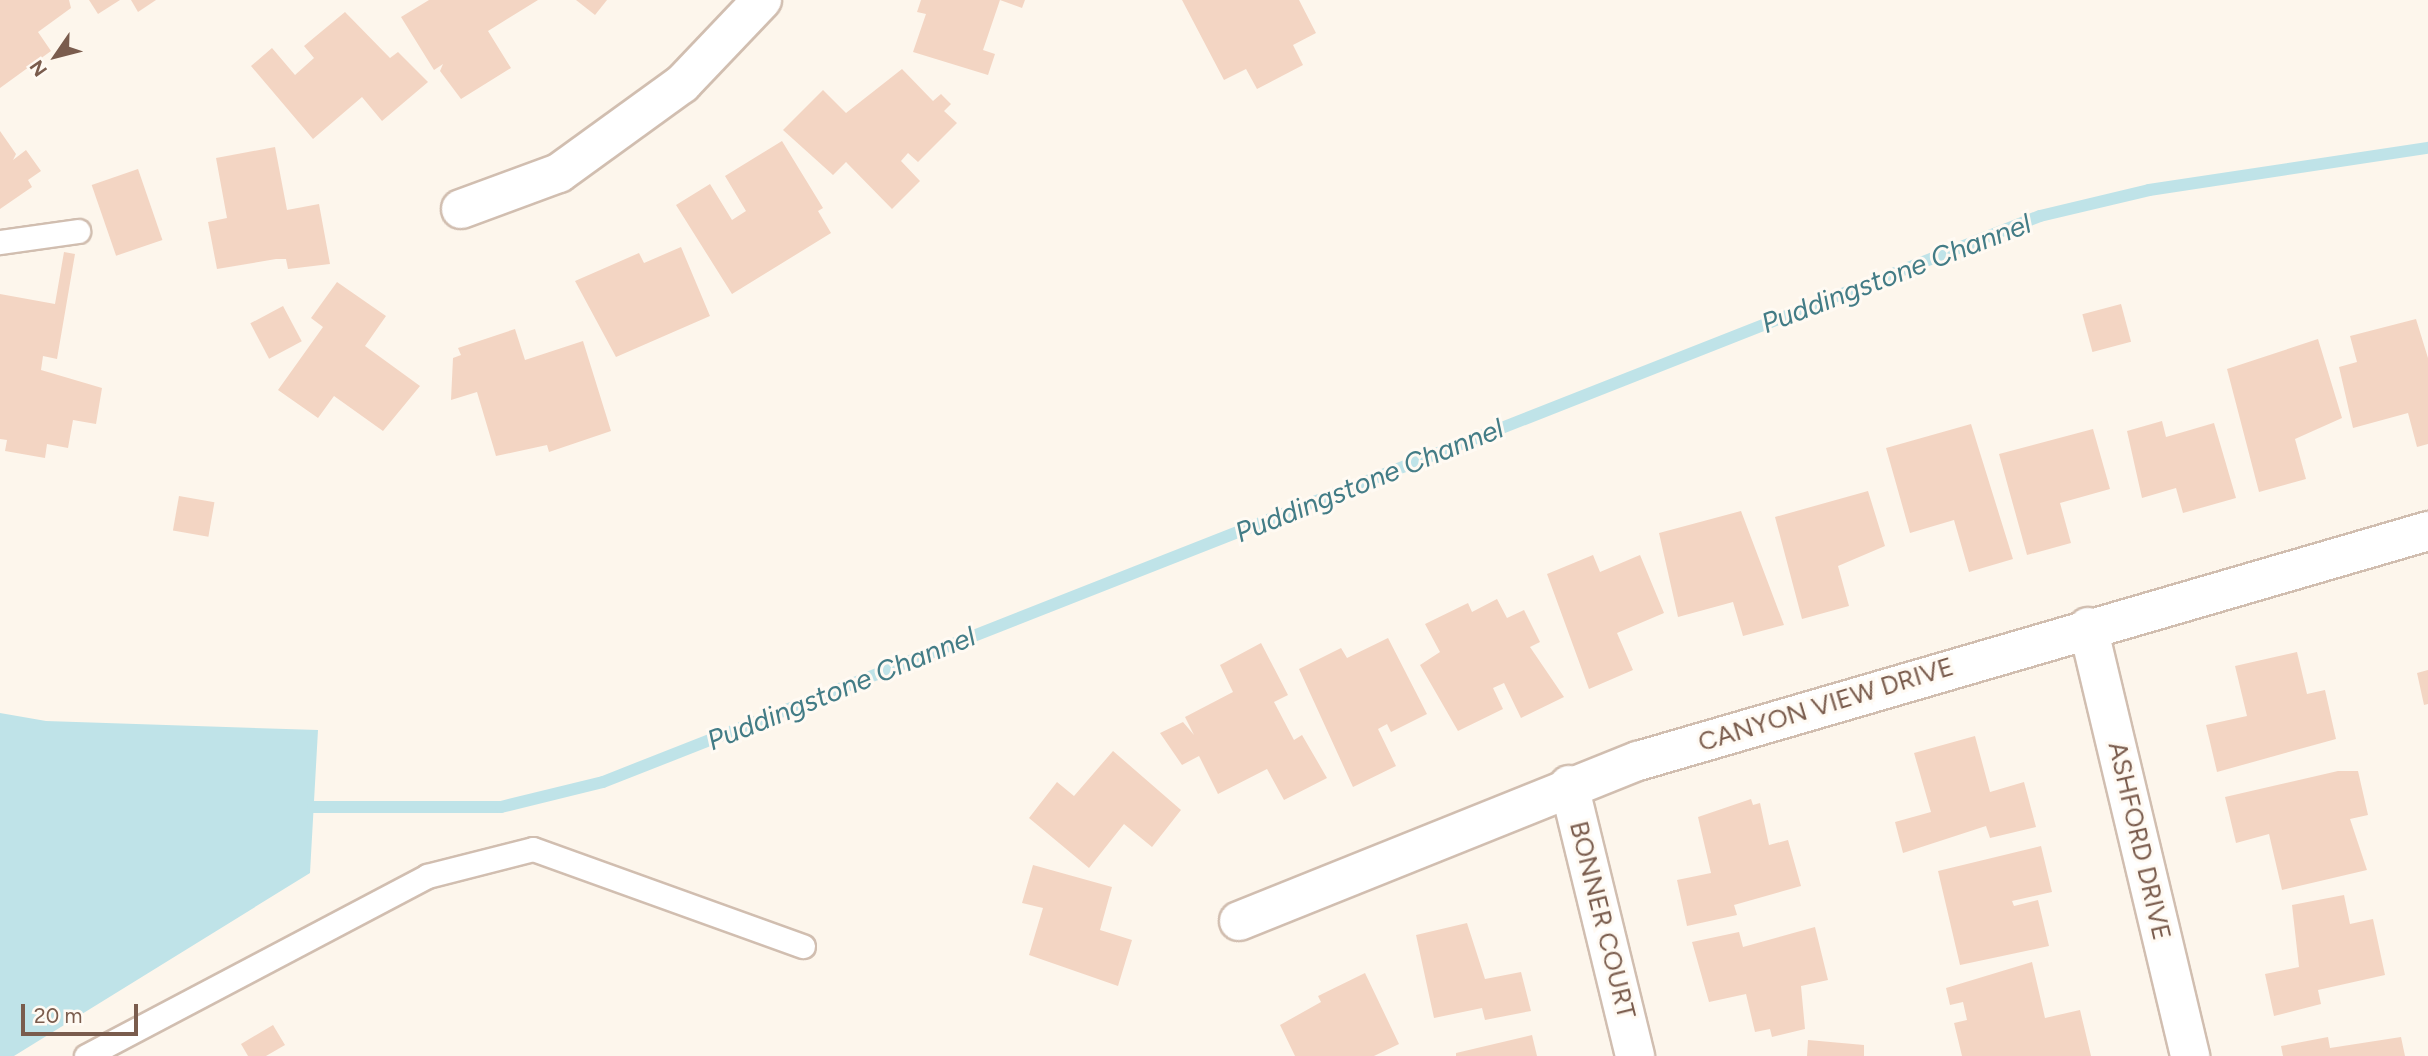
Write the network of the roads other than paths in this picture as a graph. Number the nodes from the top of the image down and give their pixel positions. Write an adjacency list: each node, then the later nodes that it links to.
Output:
1 (762, 0): 2 (street)
2 (461, 209)
3 (78, 231): 4 (lane)
4 (0, 242)
5 (2428, 531): 6 (street, CANYON VIEW DRIVE)
6 (2088, 627): 7 (street, CANYON VIEW DRIVE); 12 (street, ASHFORD DRIVE)
7 (1569, 785): 8 (street, CANYON VIEW DRIVE); 11 (street, BONNER COURT)
8 (1239, 921)
9 (803, 946): 10 (lane)
10 (86, 1056)
11 (1635, 1056)
12 (2190, 1056)

